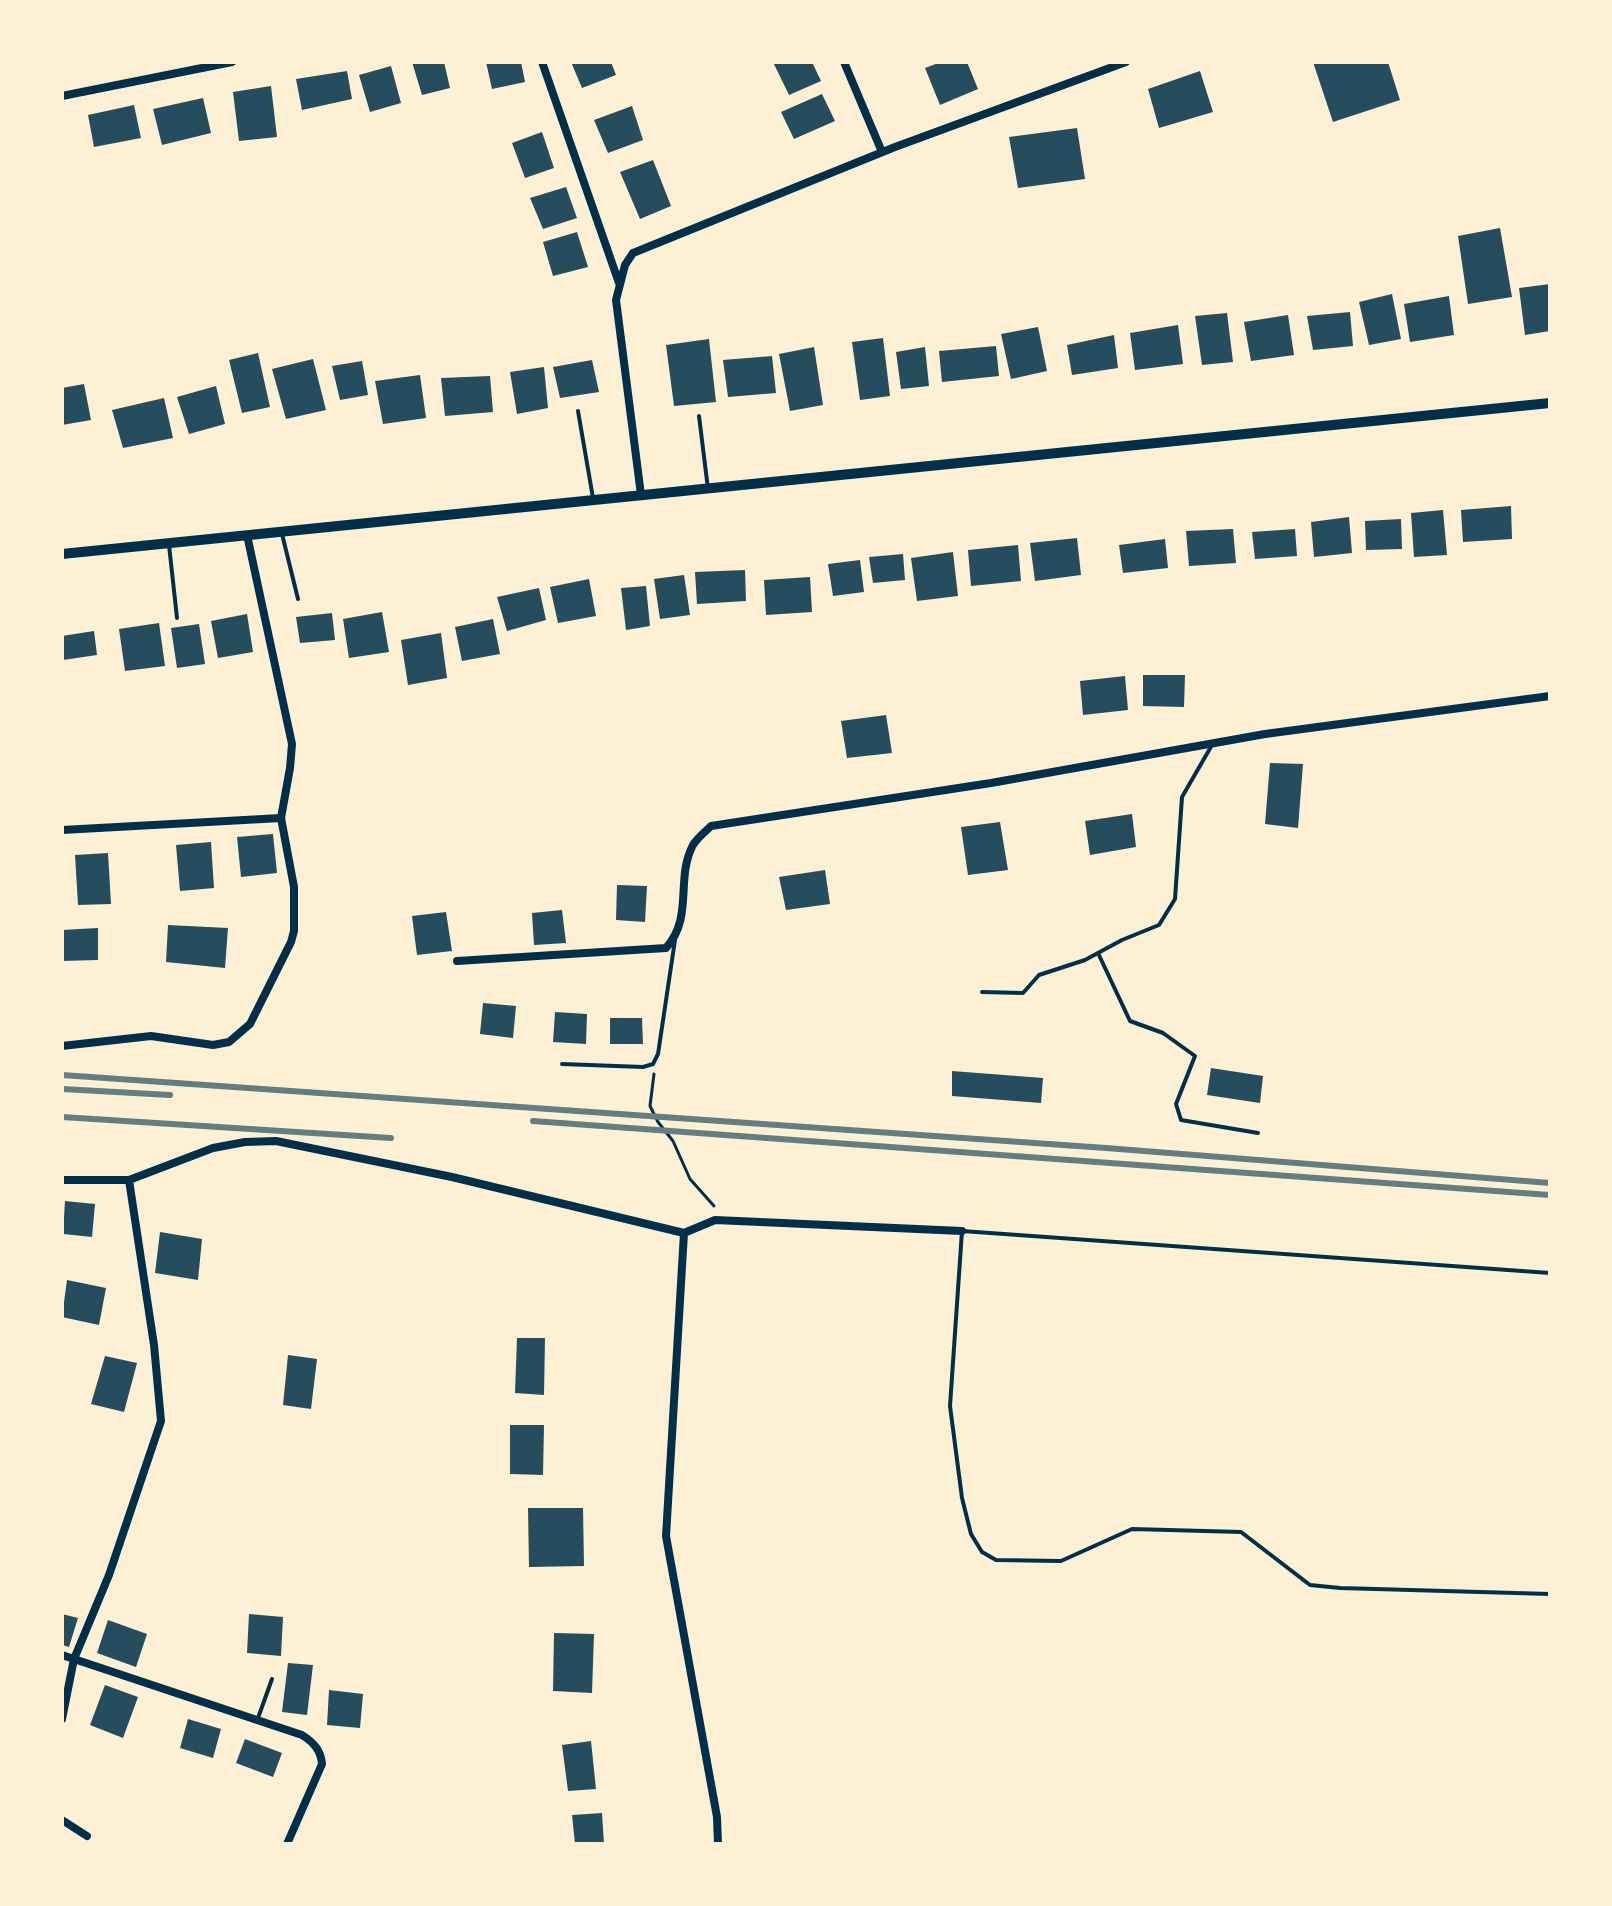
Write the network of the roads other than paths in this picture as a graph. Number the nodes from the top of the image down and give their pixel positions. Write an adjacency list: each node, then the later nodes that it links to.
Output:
1 (232, 62): 5 (street)
2 (542, 62): 7 (street)
3 (844, 62): 6 (street)
4 (1126, 62): 6 (street)
5 (62, 96)
6 (882, 152): 7 (street)
7 (619, 283): 12 (street)
8 (1550, 403): 11 (street)
9 (578, 411): 13 (lane)
10 (699, 416): 11 (lane)
11 (708, 489): 12 (street)
12 (641, 495): 13 (street)
13 (594, 500): 14 (street)
14 (281, 532): 15 (street); 18 (lane)
15 (247, 535): 16 (street); 22 (street)
16 (169, 543): 17 (street); 19 (lane)
17 (62, 554)
18 (298, 599)
19 (177, 618)
20 (1550, 696): 21 (street)
21 (1213, 743): 24 (street); 25 (lane)
22 (281, 818): 23 (street); 28 (street)
23 (62, 830)
24 (676, 938): 26 (street); 29 (lane)
25 (1098, 953): 27 (lane); 30 (lane)
26 (457, 961)
27 (982, 992)
28 (62, 1046)
29 (562, 1064)
30 (1258, 1133)
31 (62, 1180): 32 (street)
32 (129, 1180): 34 (street); 38 (street)
33 (962, 1231): 34 (street); 35 (lane); 36 (lane)
34 (684, 1233): 45 (street)
35 (1550, 1273)
36 (1550, 1594)
37 (62, 1655): 38 (street)
38 (74, 1659): 40 (street); 41 (street)
39 (272, 1679): 41 (lane)
40 (62, 1719)
41 (257, 1720): 44 (street)
42 (62, 1820): 43 (street)
43 (87, 1836)
44 (287, 1844)
45 (718, 1844)

